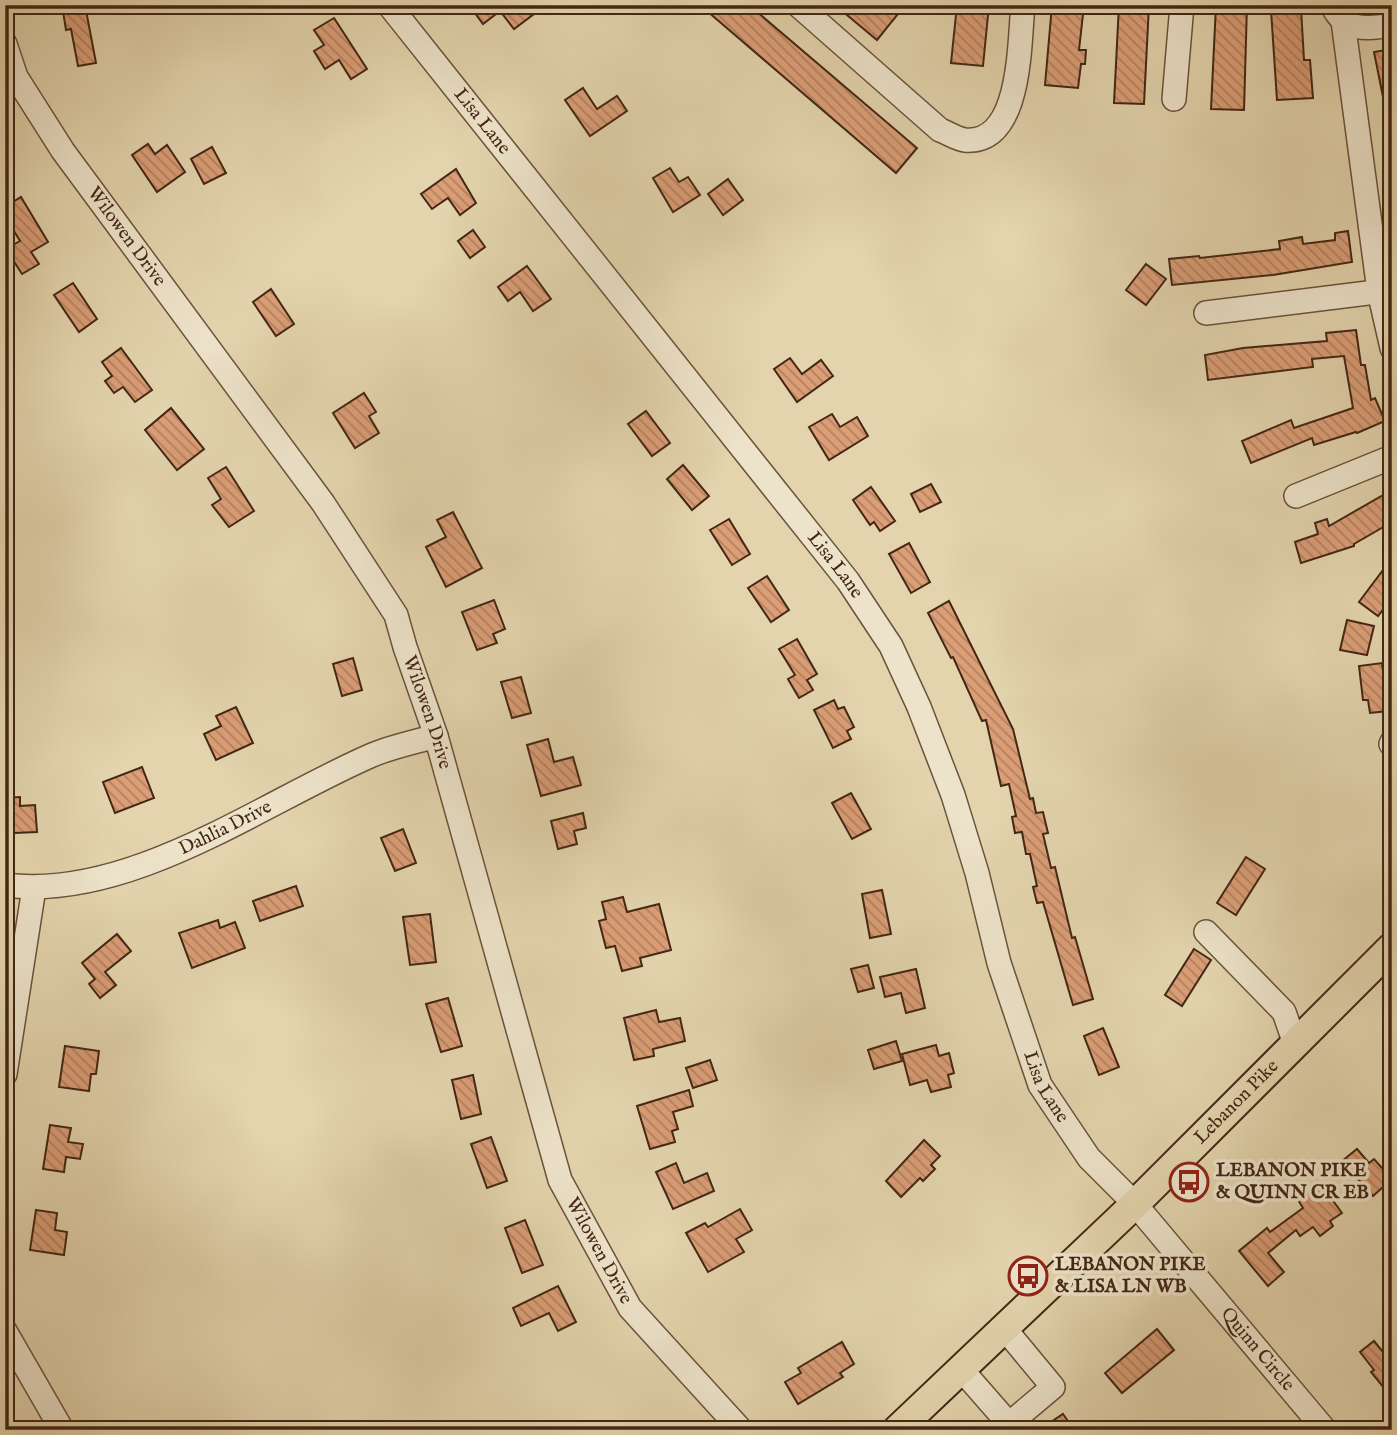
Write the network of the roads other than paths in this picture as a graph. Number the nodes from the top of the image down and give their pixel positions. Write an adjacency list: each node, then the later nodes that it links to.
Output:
1 (389, 5): 21 (street, Lisa Lane)
2 (798, 5): 3 (street)
3 (1023, 5)
4 (1182, 5): 8 (street)
5 (1337, 13): 6 (street); 9 (street)
6 (1392, 25)
7 (5, 44): 14 (street, Wilowen Drive)
8 (1174, 99)
9 (1385, 290): 10 (street); 11 (street)
10 (1206, 313)
11 (1392, 348)
12 (1392, 457): 13 (street)
13 (1296, 496)
14 (436, 736): 16 (street, Dahlia Drive); 26 (street, Wilowen Drive)
15 (5, 885): 16 (street, Dahlia Drive)
16 (34, 888): 20 (street)
17 (1206, 932): 19 (street)
18 (1392, 947): 19 (main road, Lebanon Pike)
19 (1295, 1044): 21 (main road, Lebanon Pike)
20 (5, 1074)
21 (1135, 1204): 22 (main road, Lebanon Pike); 28 (street, Quinn Circle)
22 (1004, 1328): 24 (main road, Lebanon Pike); 24 (street)
23 (5, 1331): 25 (street)
24 (961, 1369): 27 (main road, Lebanon Pike)
25 (62, 1430)
26 (741, 1430)
27 (897, 1430)
28 (1325, 1430)

